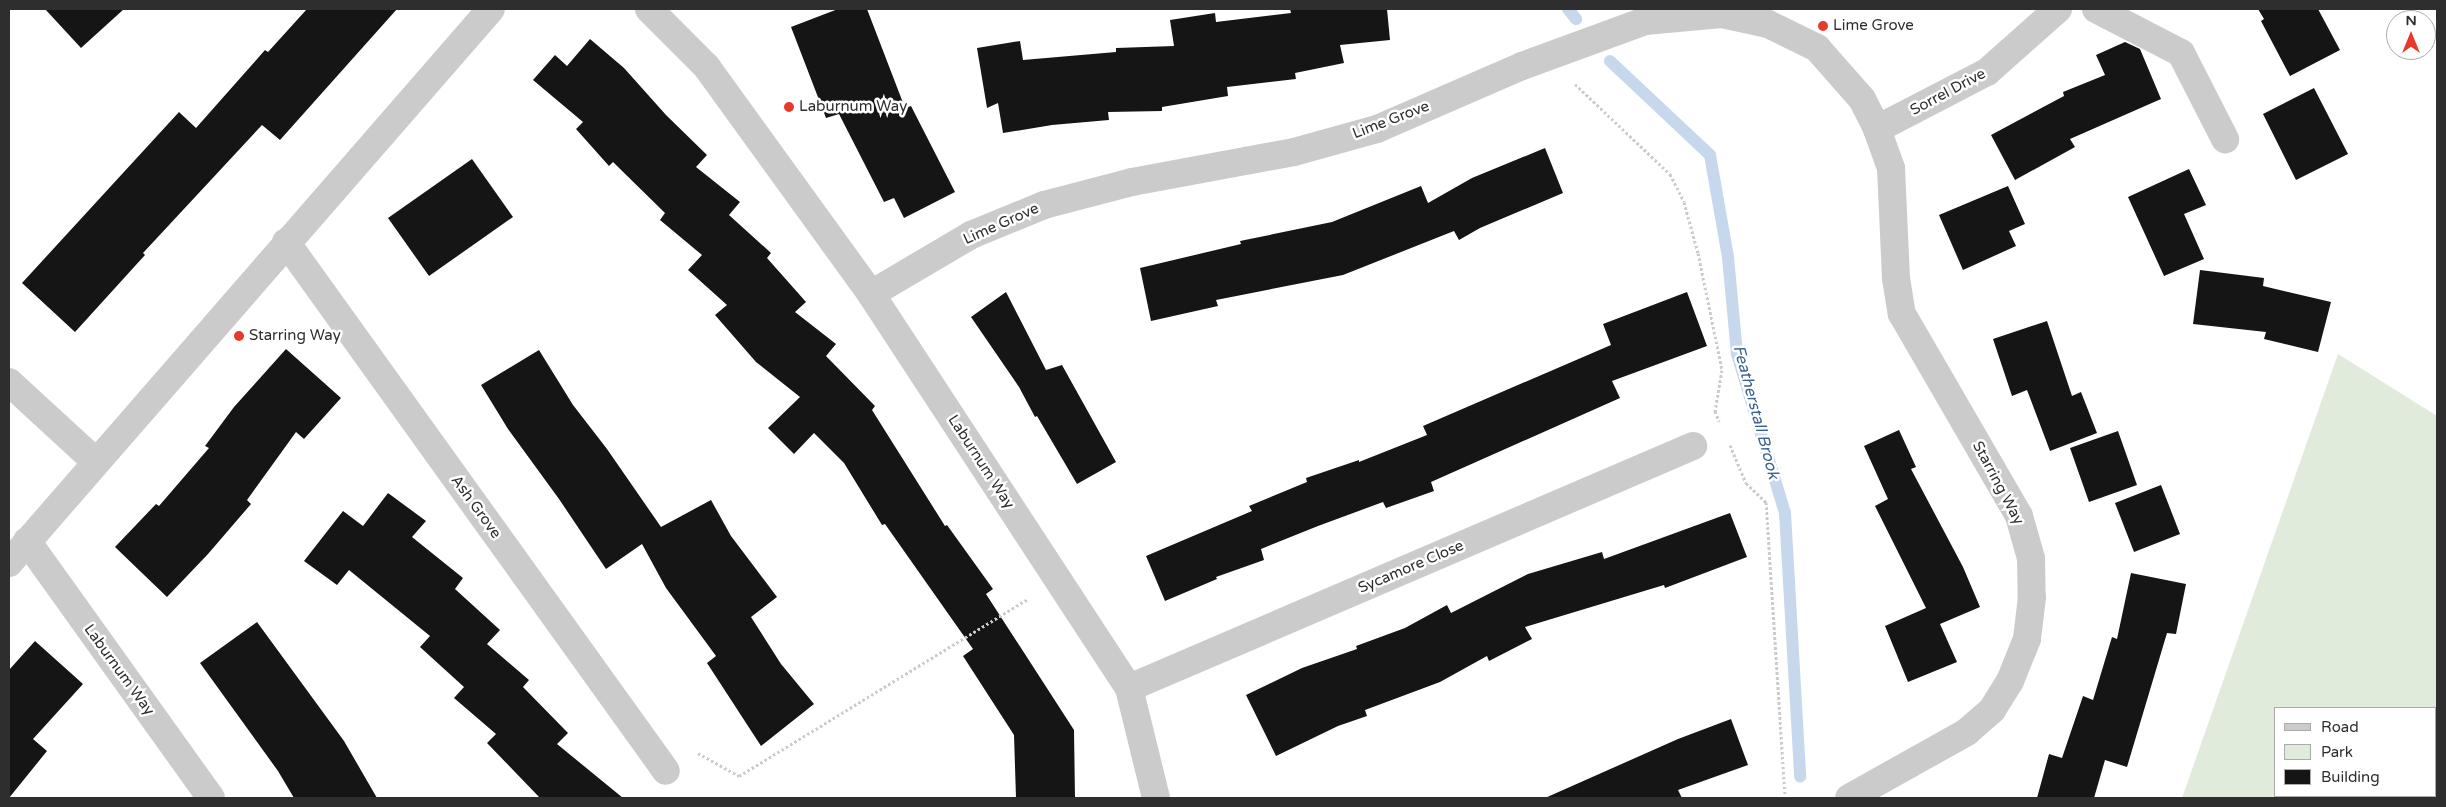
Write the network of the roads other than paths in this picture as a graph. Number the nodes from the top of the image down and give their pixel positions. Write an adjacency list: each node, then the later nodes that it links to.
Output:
1 (491, 9): 8 (street)
2 (649, 9): 9 (street, Laburnum Way)
3 (2058, 9): 6 (street, Sorrel Drive)
4 (2096, 9): 7 (street)
5 (1645, 15): 6 (street, Lime Grove); 9 (street, Lime Grove)
6 (1877, 129): 17 (street, Starring Way)
7 (2225, 140)
8 (286, 242): 12 (street); 16 (street, Ash Grove)
9 (871, 294): 15 (street, Laburnum Way)
10 (9, 382): 12 (street)
11 (1693, 446): 15 (street, Sycamore Close)
12 (96, 462): 13 (street)
13 (27, 541): 14 (street); 18 (street, Laburnum Way)
14 (9, 563)
15 (1129, 688): 19 (street, Laburnum Way)
16 (666, 771)
17 (1854, 797)
18 (211, 798)
19 (1156, 798)

